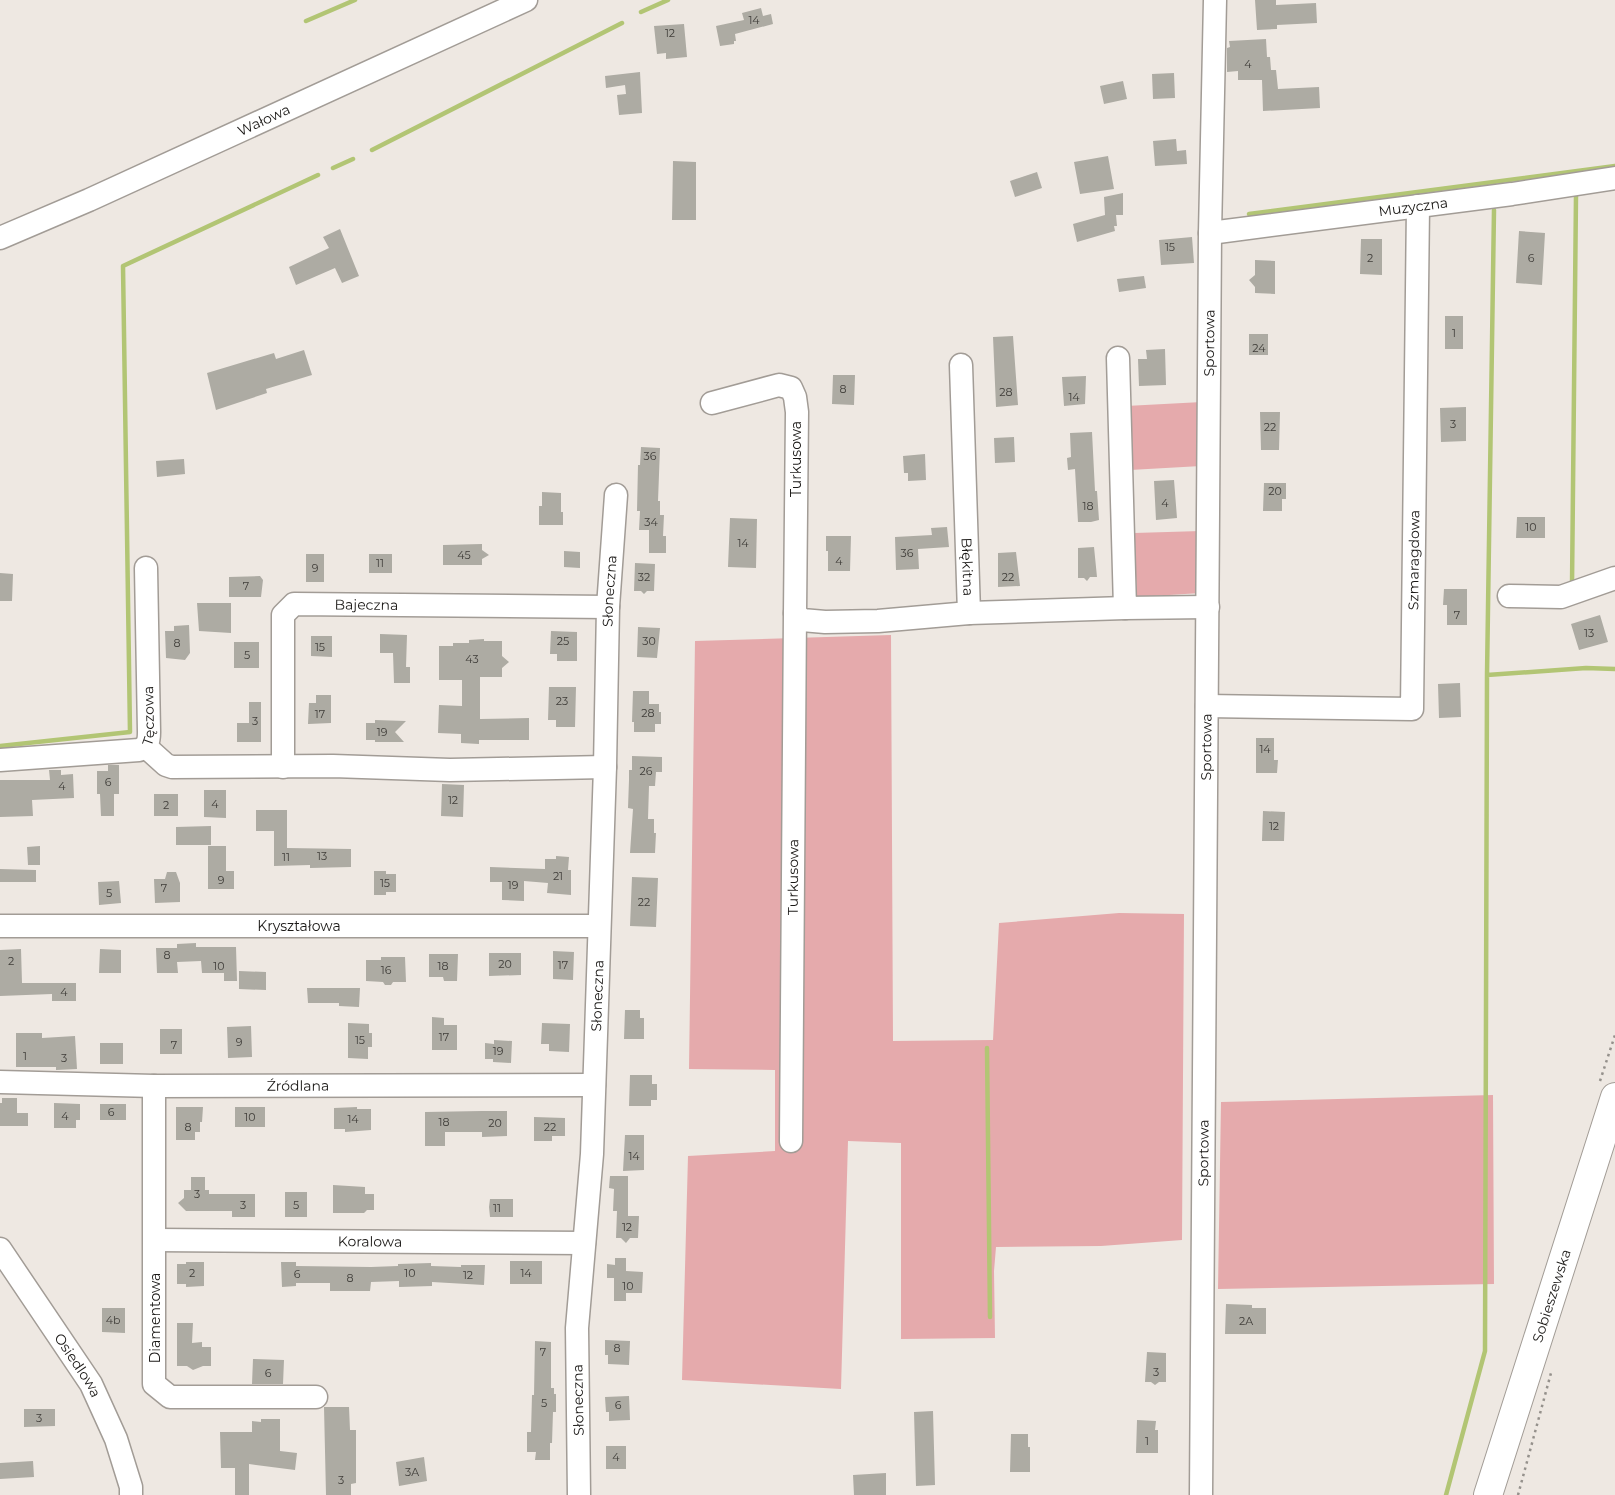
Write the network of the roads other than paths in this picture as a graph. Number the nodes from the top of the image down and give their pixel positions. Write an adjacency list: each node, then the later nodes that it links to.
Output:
1 (526, 0): 6 (street, Wałowa)
2 (1215, 0): 5 (street, Sportowa)
3 (1615, 178): 4 (street, Muzyczna)
4 (1418, 206): 5 (street, Muzyczna); 19 (street, Szmaragdowa)
5 (1210, 233): 15 (street, Sportowa)
6 (0, 238)
7 (1118, 358): 16 (street)
8 (962, 365): 18 (street, Błękitna)
9 (712, 403): 17 (street, Turkusowa)
10 (616, 495): 14 (street, Słoneczna)
11 (146, 568): 20 (street, Tęczowa)
12 (1615, 578): 13 (street)
13 (1509, 596)
14 (608, 607): 22 (street, Bajeczna); 23 (street, Słoneczna)
15 (1208, 607): 16 (street, Błękitna); 19 (street, Sportowa)
16 (1125, 608): 18 (street, Błękitna)
17 (795, 613): 18 (street); 30 (street, Turkusowa)
18 (968, 613)
19 (1207, 706): 37 (street, Sportowa)
20 (146, 747): 21 (street, Tęczowa); 22 (street)
21 (0, 760)
22 (283, 767): 23 (street)
23 (605, 767): 25 (street, Słoneczna)
24 (0, 926): 25 (street, Kryształowa)
25 (599, 926): 27 (street, Słoneczna)
26 (0, 1082): 28 (street, Źródlana)
27 (594, 1085): 28 (street, Źródlana); 32 (street, Słoneczna)
28 (154, 1086): 31 (street, Diamentowa)
29 (1615, 1097): 38 (main road, Sobieszewska)
30 (791, 1141)
31 (155, 1240): 32 (street, Koralowa); 34 (street, Diamentowa)
32 (584, 1243): 36 (street, Słoneczna)
33 (0, 1249): 35 (street, Osiedlowa)
34 (316, 1397)
35 (131, 1495)
36 (579, 1495)
37 (1201, 1495)
38 (1488, 1495)

